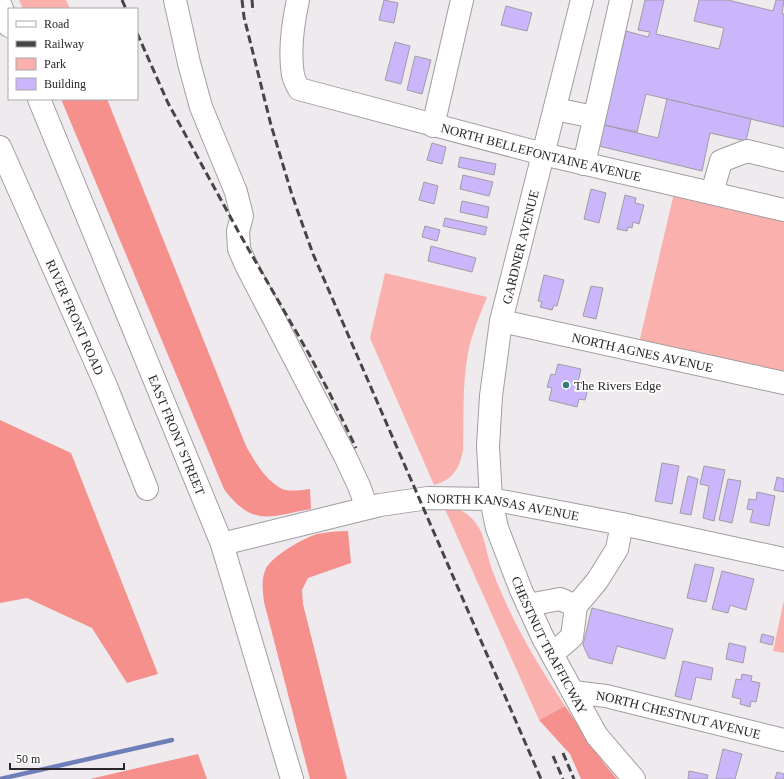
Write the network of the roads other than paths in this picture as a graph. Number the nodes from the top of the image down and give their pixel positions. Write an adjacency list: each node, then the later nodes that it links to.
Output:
1 (175, 0): 22 (street)
2 (298, 0): 11 (street, NORTH BELLEFONTAINE AVENUE)
3 (462, 0): 11 (street)
4 (582, 0): 9 (street, GARDNER AVENUE)
5 (621, 0): 10 (street)
6 (0, 4): 7 (street)
7 (8, 24)
8 (39, 100): 24 (street, EAST FRONT STREET)
9 (555, 109): 10 (street); 13 (street, GARDNER AVENUE)
10 (594, 117): 15 (street)
11 (433, 126): 13 (street, NORTH BELLEFONTAINE AVENUE)
12 (0, 147): 20 (street, RIVER FRONT ROAD)
13 (543, 154): 15 (street, NORTH BELLEFONTAINE AVENUE); 18 (street, GARDNER AVENUE)
14 (784, 160): 16 (street)
15 (584, 164): 16 (street, NORTH BELLEFONTAINE AVENUE)
16 (712, 193): 17 (street, NORTH BELLEFONTAINE AVENUE)
17 (784, 210)
18 (501, 321): 19 (street, NORTH AGNES AVENUE); 21 (street, GARDNER AVENUE)
19 (784, 383)
20 (147, 489)
21 (491, 499): 22 (street, NORTH KANSAS AVENUE); 23 (street, NORTH KANSAS AVENUE); 26 (street, CHESTNUT TRAFFICWAY)
22 (367, 508): 24 (street, NORTH KANSAS AVENUE)
23 (622, 524): 25 (street, NORTH KANSAS AVENUE); 27 (street)
24 (222, 544): 31 (street, EAST FRONT STREET)
25 (784, 559)
26 (528, 606): 27 (street); 28 (street, CHESTNUT TRAFFICWAY)
27 (576, 606): 28 (street)
28 (552, 654): 29 (street, CHESTNUT TRAFFICWAY)
29 (574, 692): 30 (street, NORTH CHESTNUT AVENUE); 32 (street, CHESTNUT TRAFFICWAY)
30 (784, 740)
31 (292, 779)
32 (634, 779)

